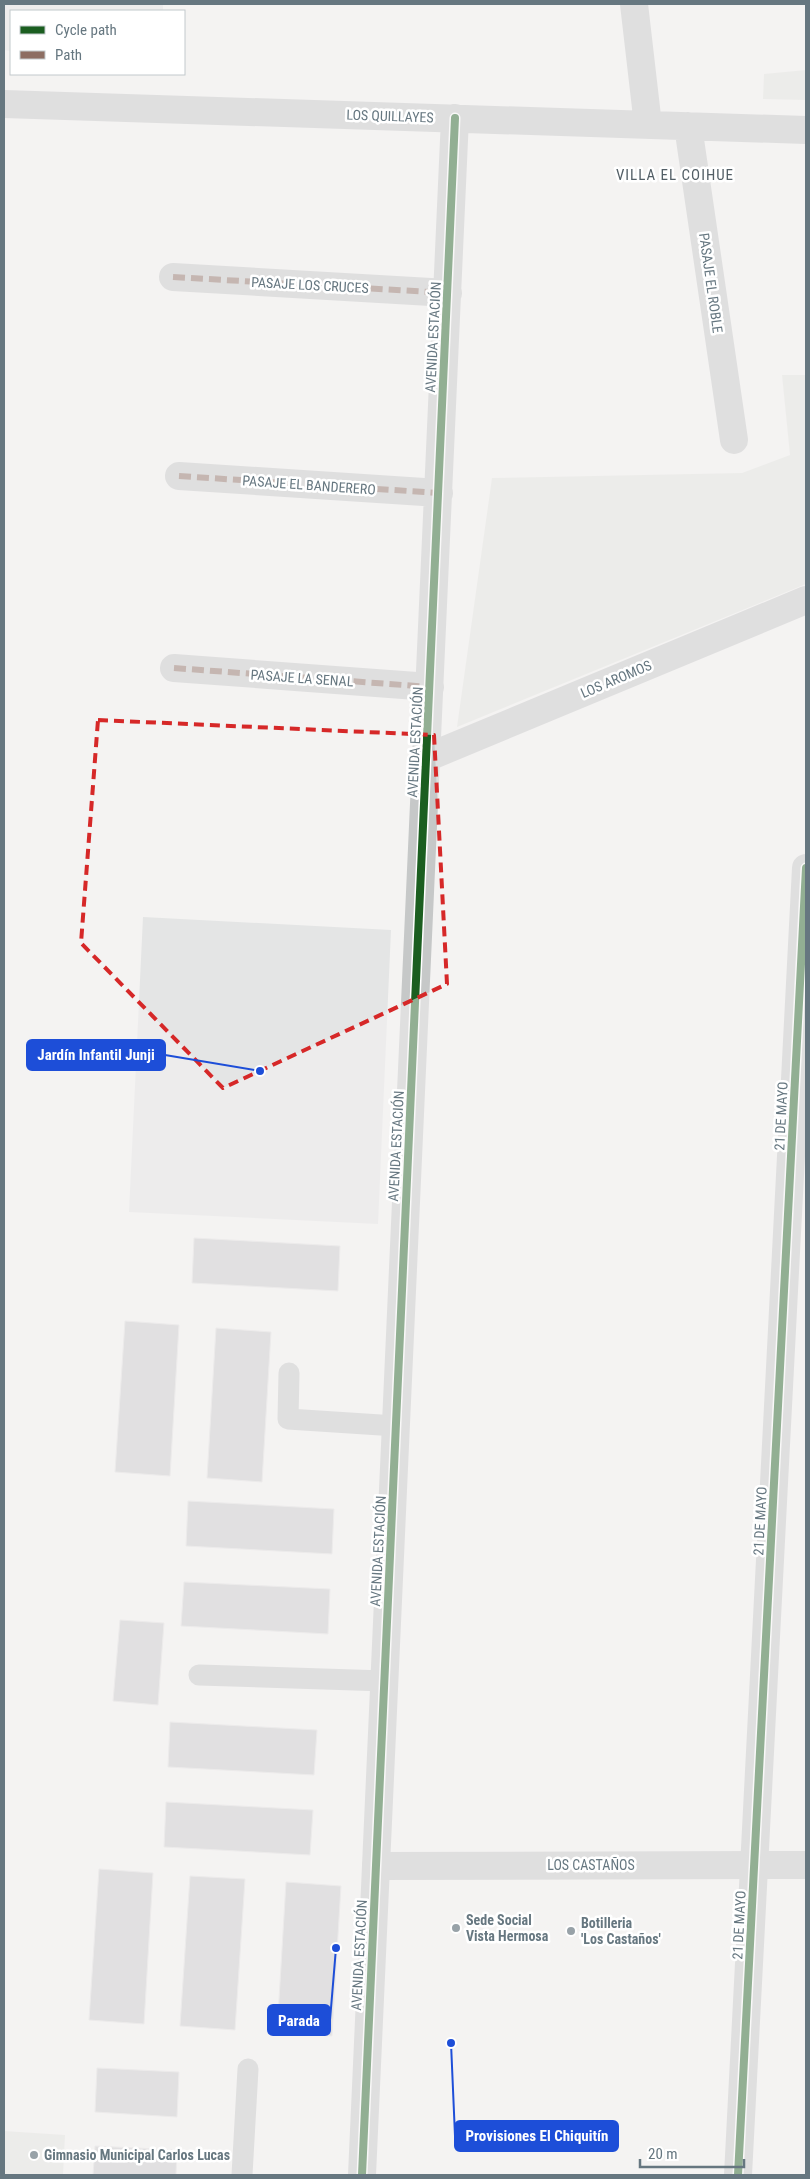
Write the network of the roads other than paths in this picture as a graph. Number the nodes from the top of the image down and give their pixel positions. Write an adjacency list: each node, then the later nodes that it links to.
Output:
1 (634, 4): 4 (street)
2 (4, 104): 3 (street, LOS QUILLAYES)
3 (455, 118): 4 (street, LOS QUILLAYES); 8 (street, AVENIDA ESTACIÓN)
4 (648, 125): 5 (street, LOS QUILLAYES)
5 (688, 126): 6 (street, LOS QUILLAYES); 9 (street, PASAJE EL ROBLE)
6 (806, 130)
7 (173, 277): 8 (street, PASAJE LOS CRUCES)
8 (448, 293): 11 (street, AVENIDA ESTACIÓN)
9 (734, 440)
10 (179, 476): 11 (street, PASAJE EL BANDERERO)
11 (439, 493): 14 (street, AVENIDA ESTACIÓN)
12 (806, 600): 15 (street, LOS AROMOS)
13 (174, 668): 14 (street, PASAJE LA SENAL)
14 (430, 687): 15 (street, AVENIDA ESTACIÓN)
15 (426, 758): 19 (street, AVENIDA ESTACIÓN)
16 (806, 868): 17 (street, 21 DE MAYO)
17 (796, 1272): 22 (street, 21 DE MAYO)
18 (289, 1373): 19 (lane)
19 (396, 1426): 21 (street, AVENIDA ESTACIÓN)
20 (199, 1674): 21 (lane)
21 (385, 1681): 24 (street, AVENIDA ESTACIÓN)
22 (754, 1865): 23 (street, LOS CASTAÑOS); 24 (street, LOS CASTAÑOS); 28 (street, 21 DE MAYO)
23 (806, 1865)
24 (376, 1866): 27 (street, AVENIDA ESTACIÓN)
25 (248, 2069): 26 (lane)
26 (242, 2175)
27 (362, 2175)
28 (738, 2175)

